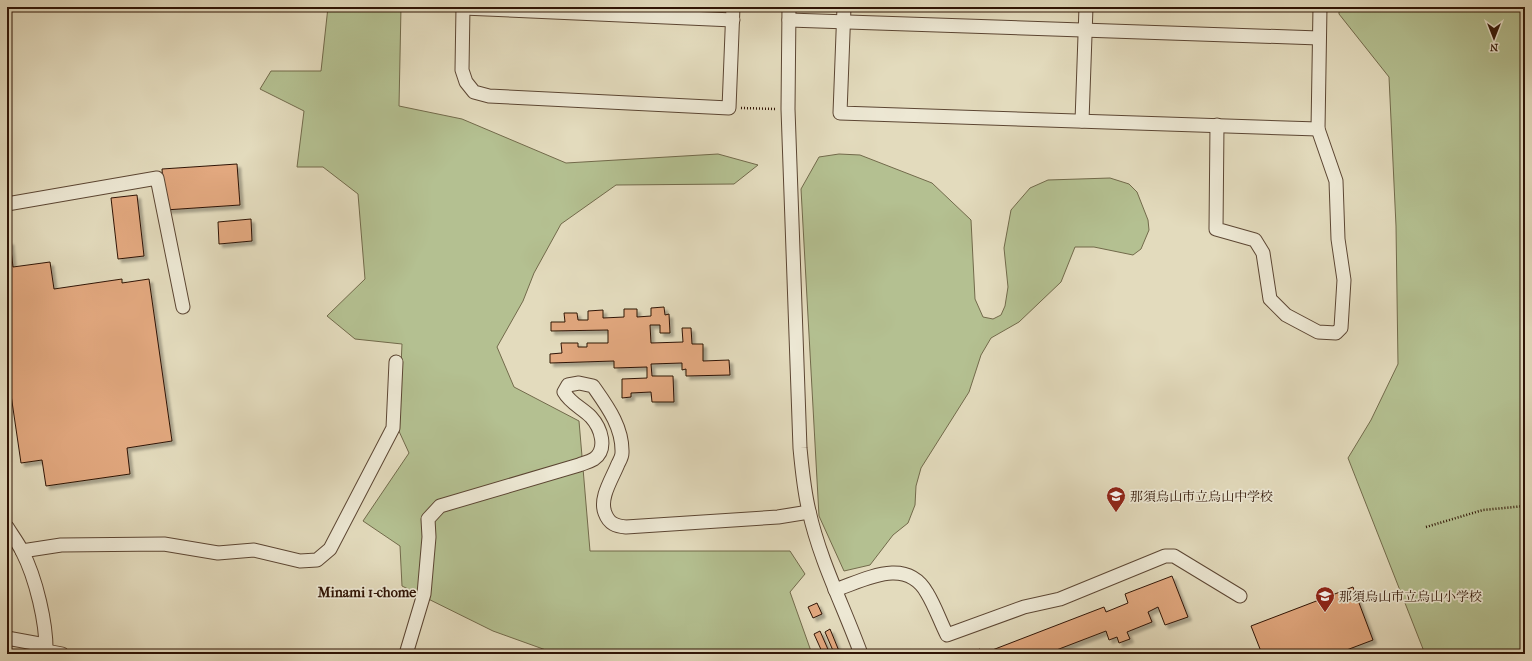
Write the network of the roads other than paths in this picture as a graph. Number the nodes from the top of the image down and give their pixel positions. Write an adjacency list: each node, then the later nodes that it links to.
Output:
1 (844, 7): 7 (street)
2 (1086, 7): 8 (street)
3 (1320, 7): 9 (street)
4 (463, 8): 5 (street); 5 (street)
5 (733, 13)
6 (789, 14): 7 (street); 16 (street)
7 (843, 22): 8 (street); 10 (street)
8 (1085, 30): 9 (street); 10 (street)
9 (1319, 38): 12 (street)
10 (1082, 121): 11 (street)
11 (1216, 125): 12 (street); 12 (street)
12 (1318, 129)
13 (7, 204): 14 (street)
14 (183, 307)
15 (396, 362): 18 (street)
16 (809, 512): 19 (street); 24 (street)
17 (7, 527): 18 (street)
18 (22, 551): 22 (street)
19 (835, 590): 20 (street); 25 (street)
20 (1240, 596)
21 (7, 638): 22 (street)
22 (46, 650): 23 (street)
23 (62, 654)
24 (406, 654)
25 (861, 654)

